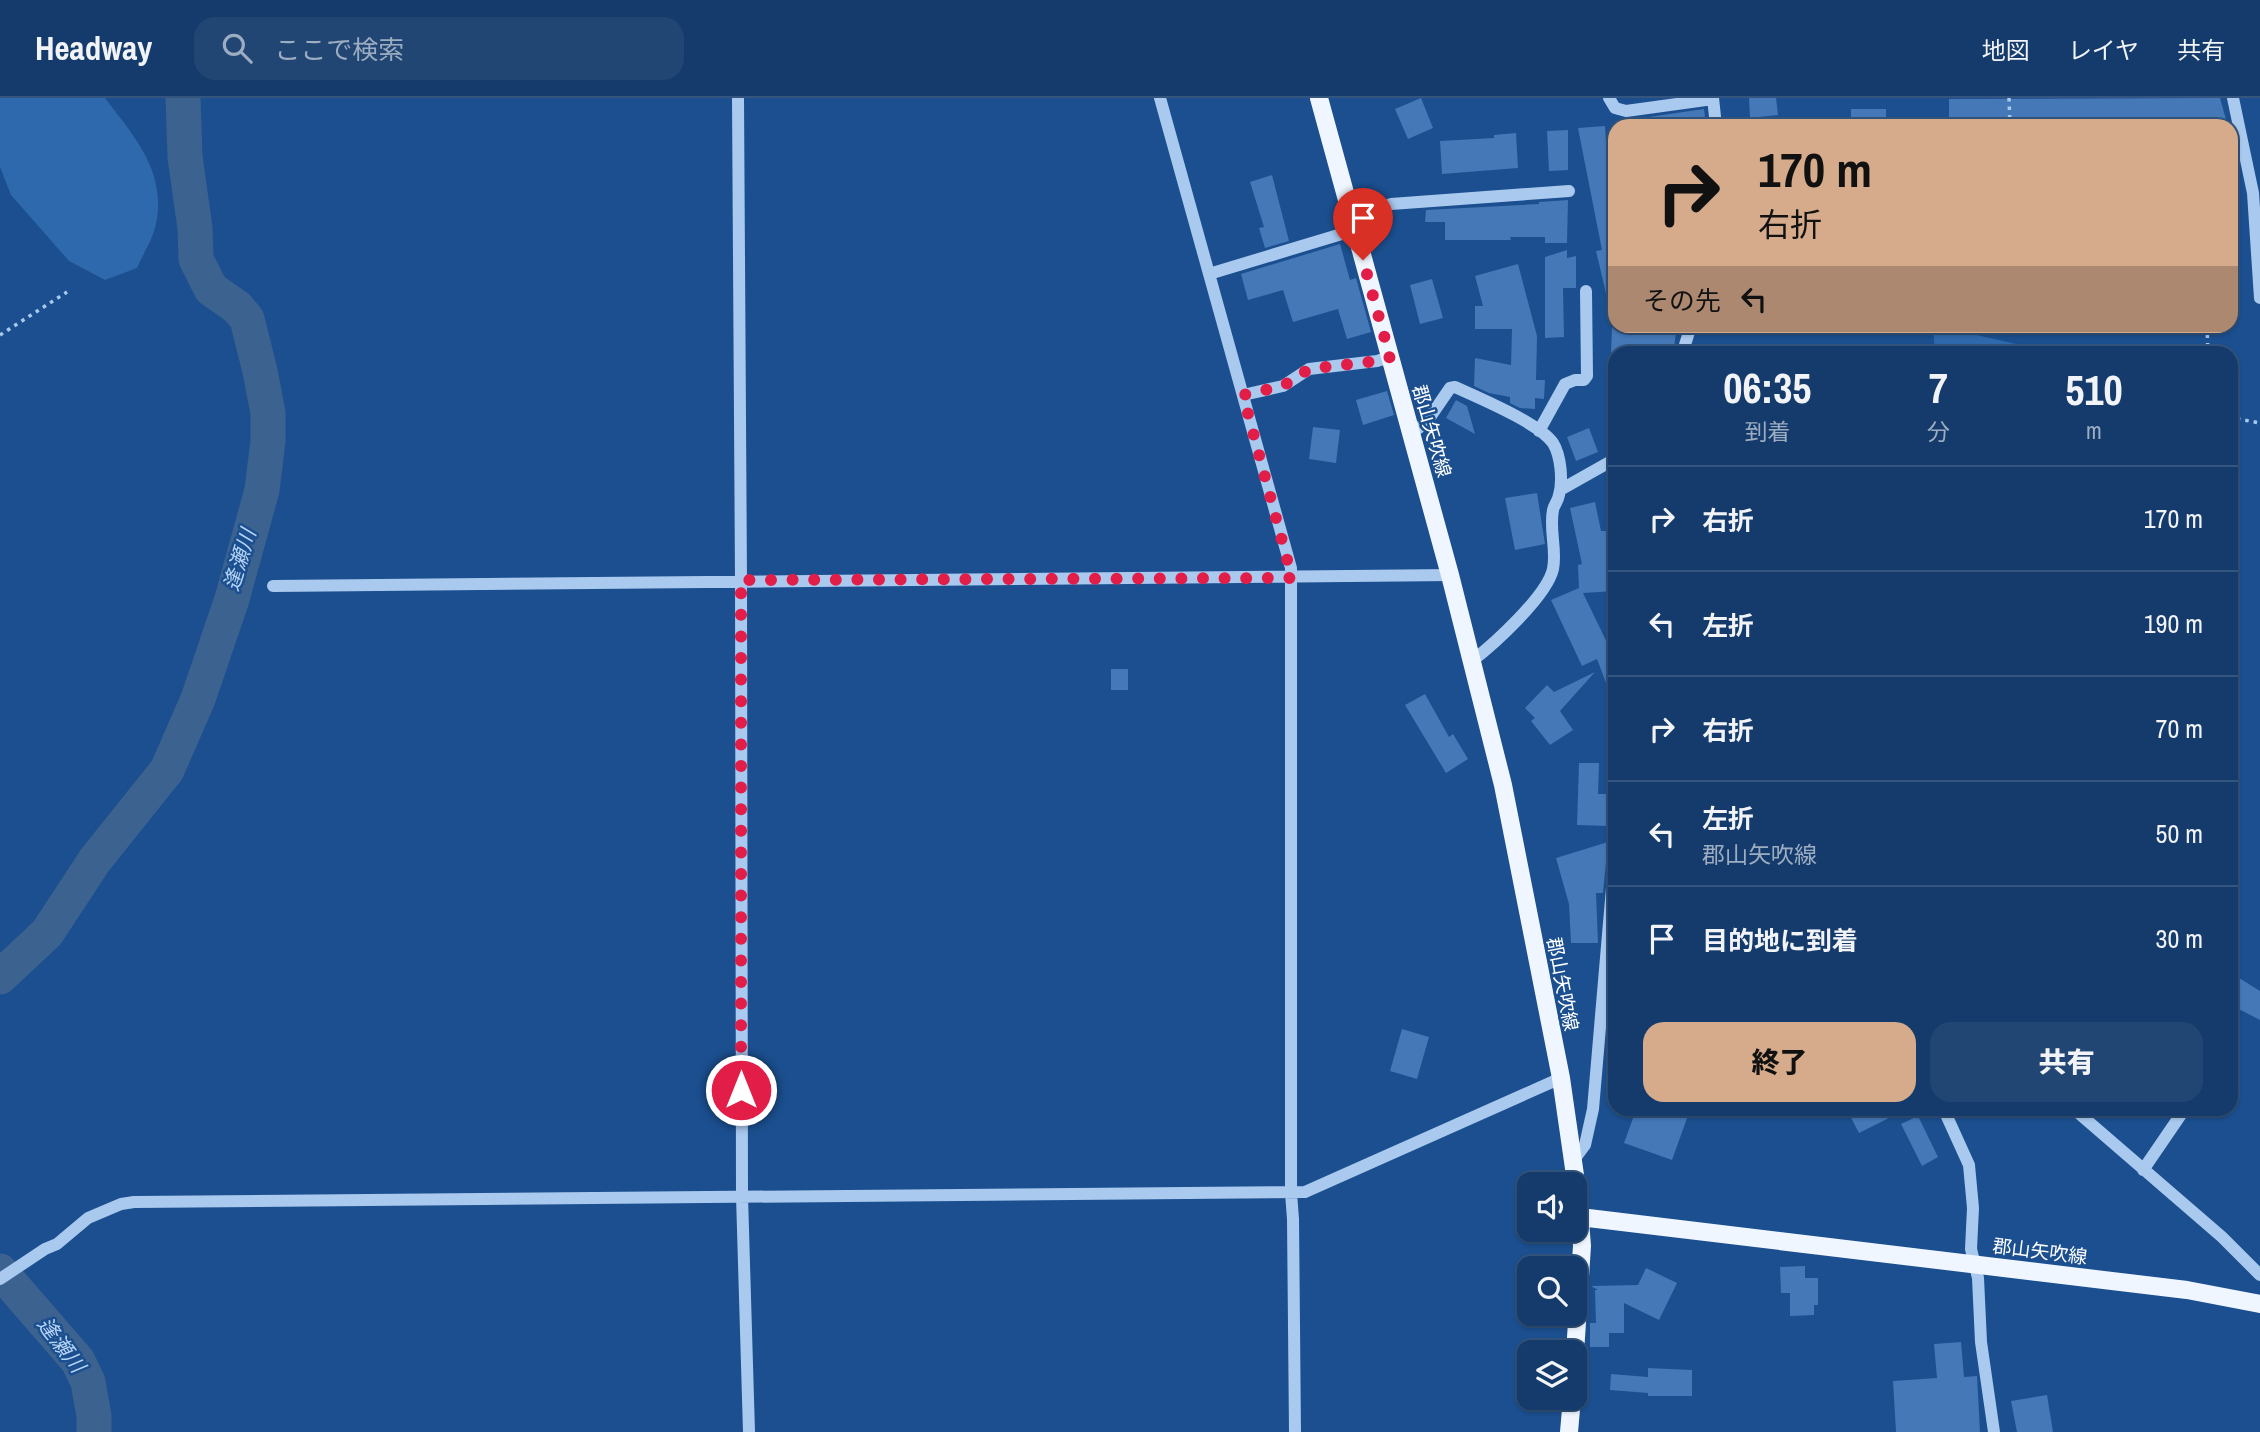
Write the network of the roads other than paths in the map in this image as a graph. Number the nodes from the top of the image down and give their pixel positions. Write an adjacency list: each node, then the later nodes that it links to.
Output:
1 (738, 98): 23 (street)
2 (1160, 98): 12 (street)
3 (1320, 98): 11 (main road, 郡山矢吹線)
4 (1609, 98): 6 (street)
5 (2233, 98): 8 (street)
6 (1713, 99): 7 (street)
7 (1715, 119)
8 (2237, 119)
9 (2238, 122): 14 (street)
10 (1569, 191): 11 (street)
11 (1355, 230): 12 (street); 15 (main road, 郡山矢吹線)
12 (1209, 274): 16 (street)
13 (1587, 291): 17 (street)
14 (2260, 298)
15 (1390, 357): 16 (street); 18 (main road, 郡山矢吹線)
16 (1243, 395): 22 (street)
17 (1539, 431): 18 (street); 20 (street)
18 (1411, 433): 21 (main road, 郡山矢吹線)
19 (1608, 463): 20 (street)
20 (1560, 490): 25 (street)
21 (1450, 575): 22 (street); 25 (main road, 郡山矢吹線)
22 (1292, 578): 23 (street); 34 (street)
23 (741, 580): 24 (street); 35 (street)
24 (273, 586)
25 (1472, 661): 27 (main road, 郡山矢吹線)
26 (1608, 934): 31 (street)
27 (1560, 1079): 31 (main road, 郡山矢吹線); 34 (street)
28 (1947, 1116): 38 (street)
29 (2082, 1116): 32 (street)
30 (2180, 1116): 32 (street)
31 (1573, 1161): 33 (main road, 郡山矢吹線)
32 (2143, 1170): 39 (street)
33 (1574, 1172)
34 (1291, 1193): 35 (street); 45 (street)
35 (742, 1196): 40 (street); 44 (street)
36 (1587, 1218): 38 (main road, 郡山矢吹線)
37 (1582, 1242): 42 (main road)
38 (1975, 1265): 41 (main road, 郡山矢吹線); 47 (street)
39 (2260, 1275)
40 (0, 1279)
41 (2260, 1304)
42 (1576, 1340)
43 (1571, 1410): 46 (main road)
44 (749, 1432)
45 (1295, 1432)
46 (1569, 1432)
47 (1994, 1432)

